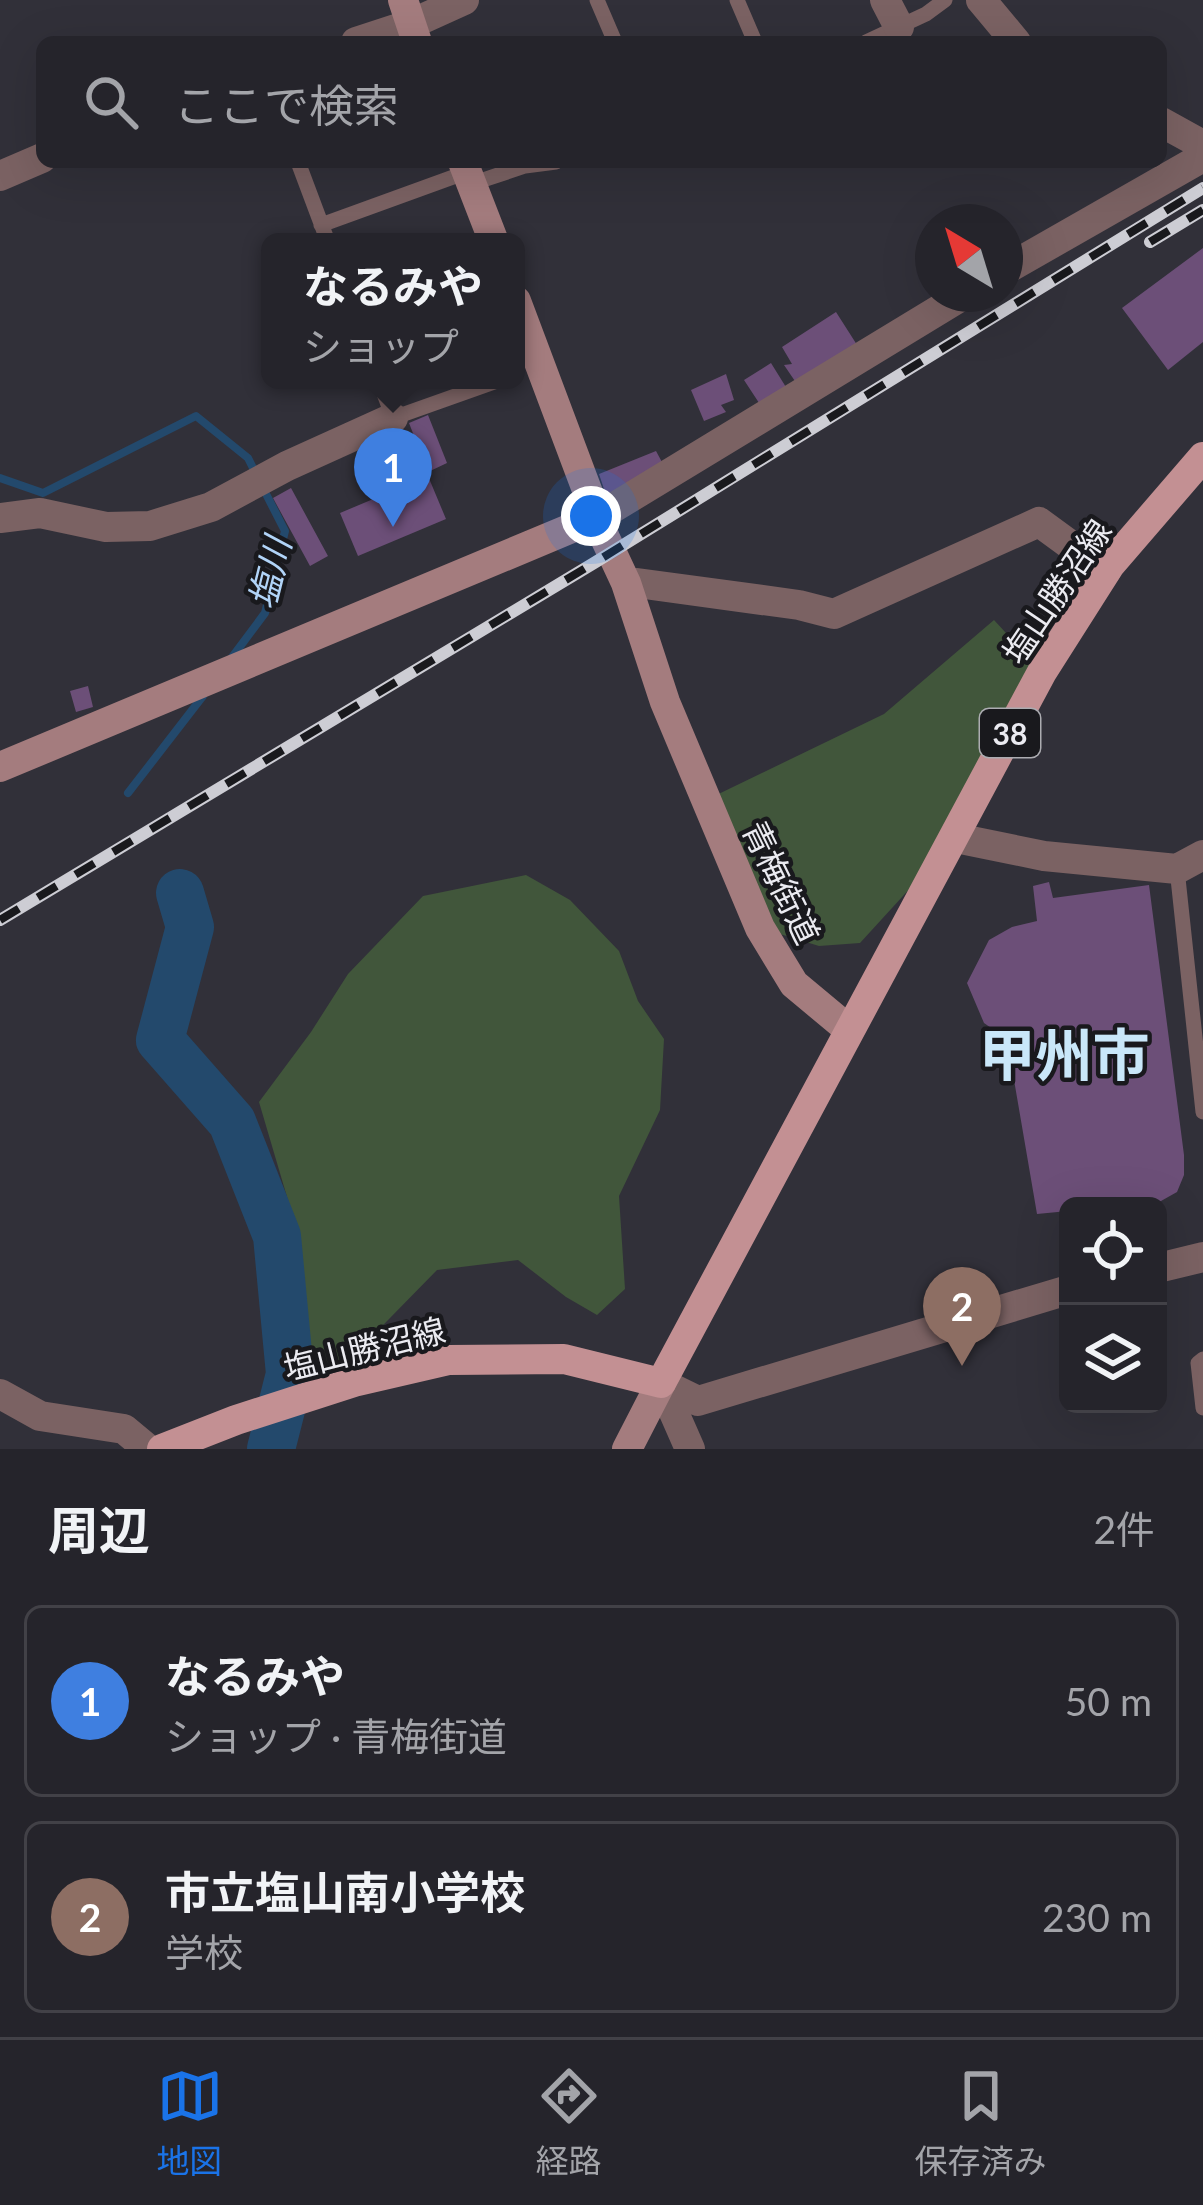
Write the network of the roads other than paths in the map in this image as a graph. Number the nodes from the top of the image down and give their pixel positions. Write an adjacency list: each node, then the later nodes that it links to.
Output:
1 (464, 0): 7 (street)
2 (597, 0): 9 (lane)
3 (737, 0): 10 (lane)
4 (945, 0): 6 (lane)
5 (981, 0): 12 (street)
6 (892, 13): 11 (lane)
7 (410, 22): 8 (street)
8 (372, 36)
9 (612, 36)
10 (752, 36)
11 (871, 36)
12 (1011, 36)
13 (1167, 125): 14 (street)
14 (1203, 145)
15 (1203, 158): 24 (street)
16 (36, 161): 20 (street)
17 (300, 168): 21 (lane)
18 (509, 168): 19 (lane)
19 (467, 173): 21 (lane); 23 (street)
20 (0, 176)
21 (321, 225): 22 (lane)
22 (324, 233)
23 (490, 233)
24 (1023, 260)
25 (935, 312): 31 (street)
26 (525, 333): 31 (street, 青梅街道)
27 (382, 389): 29 (lane)
28 (475, 389): 29 (lane)
29 (393, 418): 32 (street)
30 (1203, 458): 33 (main road, 塩山勝沼線 / 38)
31 (598, 517): 34 (street, 青梅街道); 35 (street)
32 (0, 518)
33 (1106, 571): 34 (street); 36 (main road, 塩山勝沼線 / 38)
34 (628, 587): 38 (street, 青梅街道)
35 (0, 767)
36 (956, 838): 37 (street); 38 (main road, 塩山勝沼線 / 38)
37 (1190, 862): 39 (lane)
38 (848, 1029): 44 (main road, 38)
39 (1203, 1112)
40 (1203, 1258): 41 (street)
41 (1167, 1266)
42 (1059, 1293): 44 (street)
43 (1203, 1359): 46 (lane)
44 (661, 1383): 48 (main road, 塩山勝沼線); 49 (street); 50 (street)
45 (0, 1394): 47 (street)
46 (1203, 1408)
47 (148, 1449)
48 (162, 1449)
49 (627, 1449)
50 (690, 1449)

